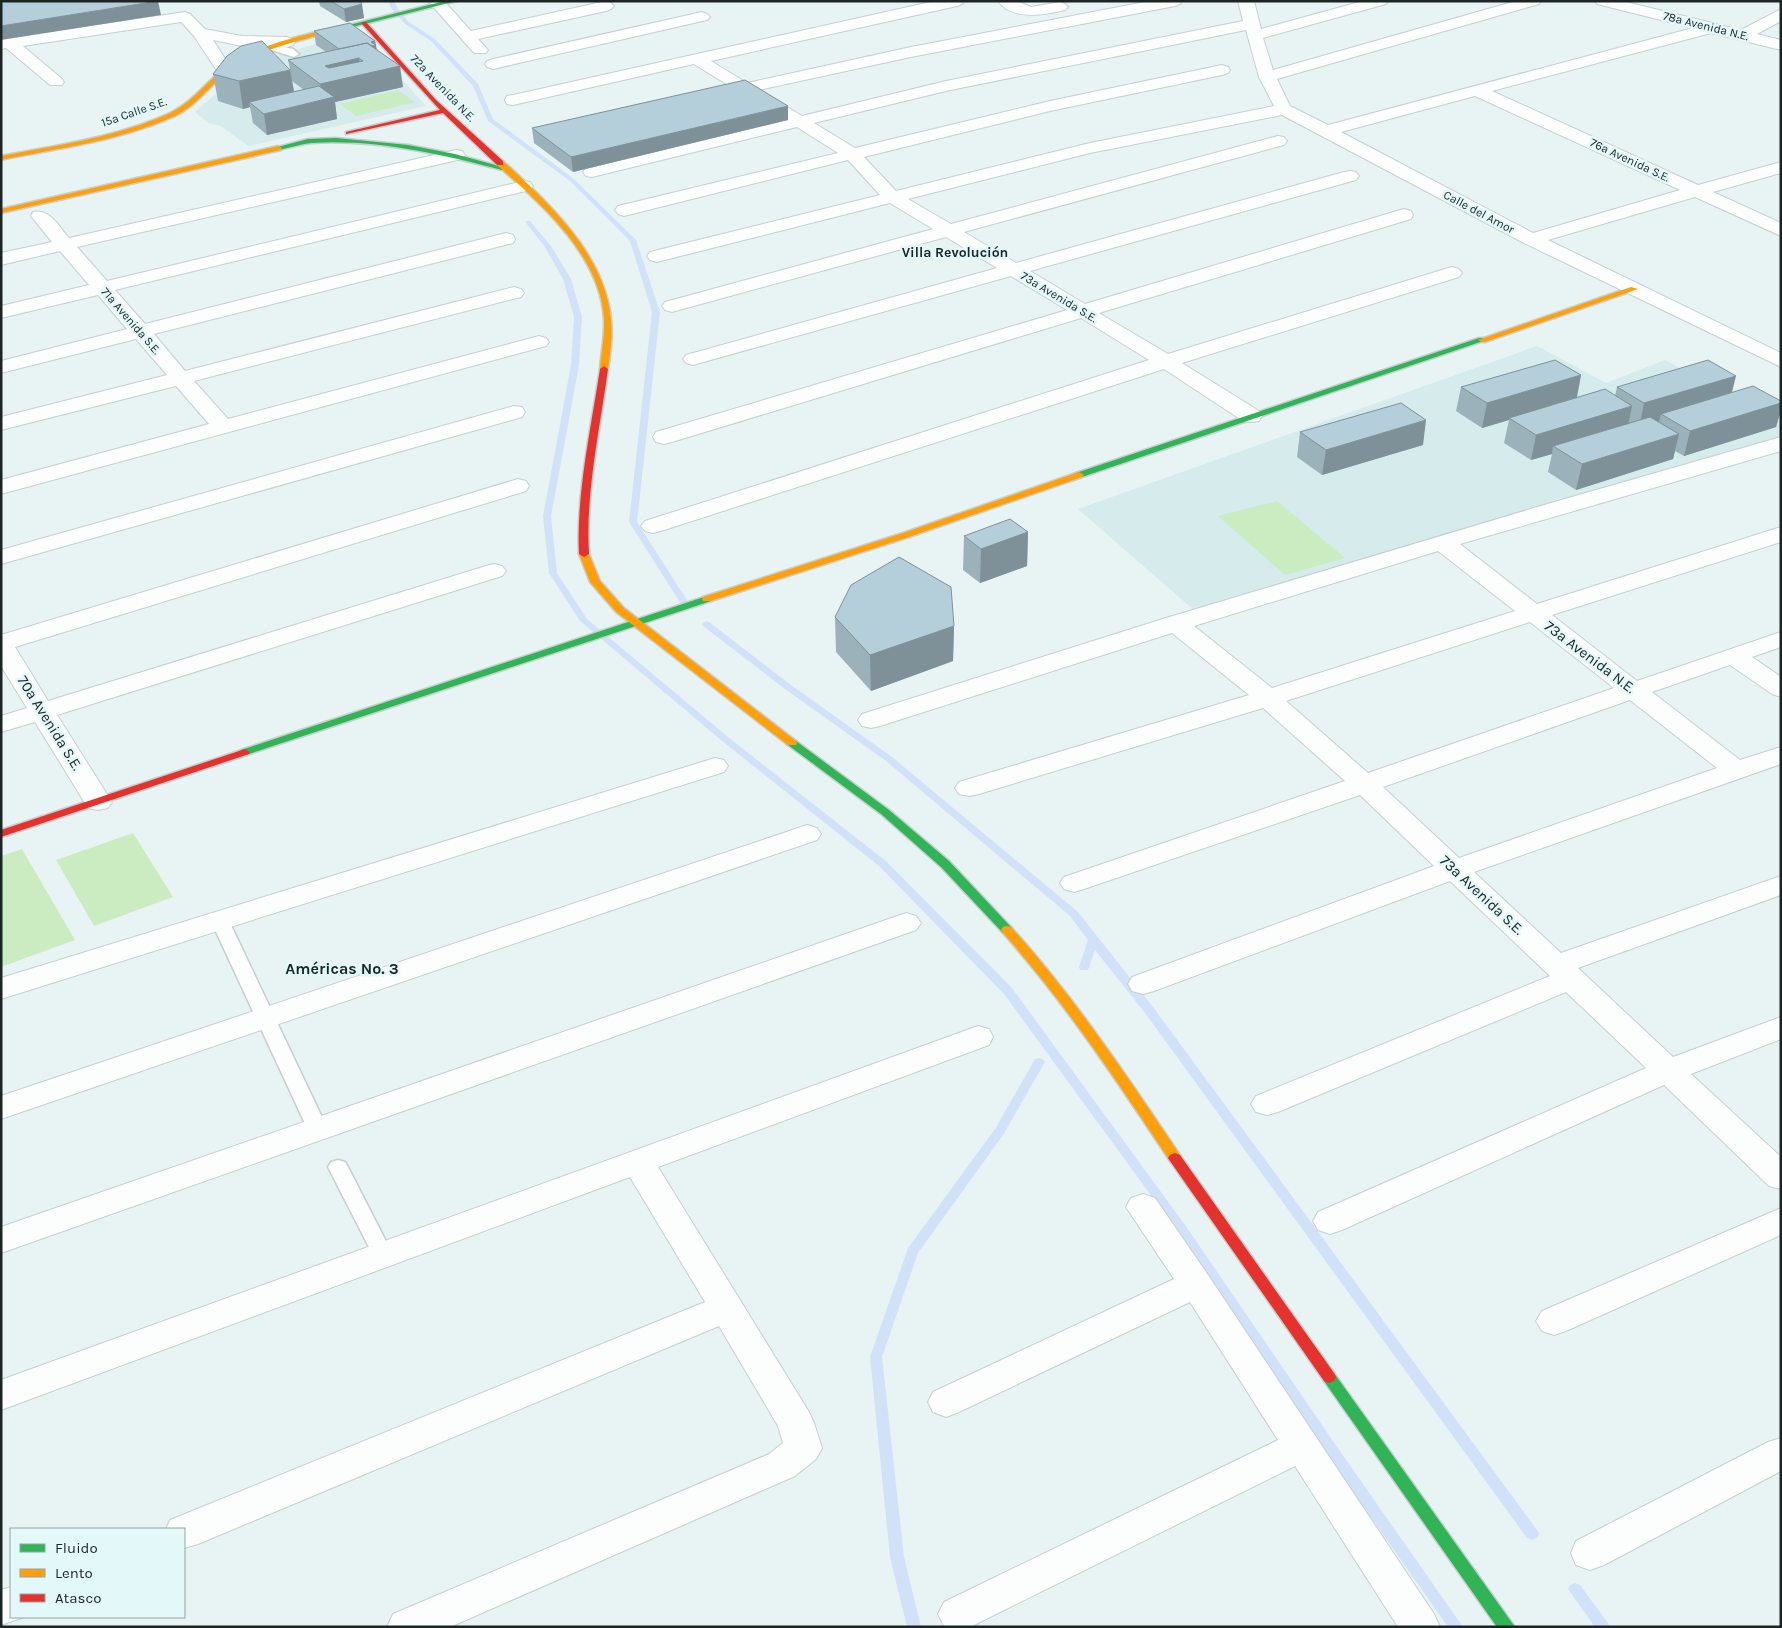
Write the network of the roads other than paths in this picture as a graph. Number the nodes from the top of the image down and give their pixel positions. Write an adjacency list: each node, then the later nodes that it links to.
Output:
1 (957, 1): 25 (street)
2 (1005, 1): 10 (street)
3 (1175, 1): 30 (street)
4 (1246, 1): 18 (street)
5 (1382, 1): 18 (street)
6 (1534, 1): 28 (street)
7 (1602, 1): 16 (street, 78a Avenida N.E.)
8 (442, 2): 15 (street, 15a Calle S.E.); 21 (street)
9 (603, 3): 17 (street); 21 (street)
10 (1077, 3)
11 (175, 4): 13 (street)
12 (1781, 14): 20 (street)
13 (185, 17): 19 (street); 22 (street)
14 (702, 17): 17 (street)
15 (369, 22): 24 (street, 15a Calle S.E.); 35 (street, 72a Avenida N.E.)
16 (1714, 27): 20 (street, 78a Avenida N.E.); 31 (street)
17 (643, 30): 21 (street)
18 (1254, 30): 28 (street); 36 (street)
19 (200, 33): 24 (street); 27 (street)
20 (1744, 35): 23 (street, 78a Avenida N.E.)
21 (468, 36)
22 (6, 44): 29 (street)
23 (1781, 45)
24 (290, 48): 27 (street, 15a Calle S.E.)
25 (698, 59): 30 (street, 73a Avenida S.E.); 33 (street)
26 (1222, 70): 40 (street)
27 (225, 71): 42 (street, 15a Calle S.E.)
28 (1267, 77): 34 (street)
29 (56, 82)
30 (746, 88): 32 (street); 36 (street, 73a Avenida S.E.)
31 (1478, 91): 37 (street); 48 (street, 76a Avenida S.E.)
32 (717, 94)
33 (513, 100)
34 (1284, 110): 37 (street, Calle del Amor); 49 (street)
35 (444, 112): 38 (street); 44 (street, 72a Avenida N.E.)
36 (800, 122): 40 (street, 73a Avenida S.E.); 45 (street)
37 (1325, 131): 57 (street, Calle del Amor)
38 (311, 141): 41 (street); 50 (street)
39 (1278, 141): 55 (street)
40 (852, 154): 49 (street, 73a Avenida S.E.); 51 (street)
41 (456, 155): 44 (street); 58 (street)
42 (1, 158)
43 (1781, 166): 48 (street)
44 (506, 170): 47 (street, 72a Avenida N.E.)
45 (592, 172)
46 (1350, 176): 61 (street)
47 (524, 186): 63 (street); 90 (street, 72a Avenida N.E.)
48 (1697, 191): 54 (street, 76a Avenida S.E.); 57 (street)
49 (892, 197): 55 (street, 73a Avenida S.E.); 59 (street)
50 (1, 210)
51 (624, 210)
52 (1404, 215): 67 (street)
53 (40, 216): 58 (street, 71a Avenida S.E.)
54 (1781, 230)
55 (948, 231): 61 (street, 73a Avenida S.E.); 66 (street)
56 (506, 239): 69 (street)
57 (1530, 239): 64 (street, Calle del Amor)
58 (64, 244): 60 (street); 63 (street, 71a Avenida S.E.)
59 (657, 256)
60 (1, 259)
61 (1014, 270): 67 (street, 73a Avenida S.E.); 71 (street)
62 (1452, 273): 72 (street)
63 (102, 287): 68 (street); 69 (street, 71a Avenida S.E.)
64 (1634, 289): 73 (street, Calle del Amor); 77 (street)
65 (514, 293): 75 (street)
66 (672, 306)
67 (1081, 311): 72 (street, 73a Avenida S.E.); 80 (street)
68 (1, 312)
69 (139, 332): 74 (street); 75 (street, 71a Avenida S.E.)
70 (539, 342): 79 (street)
71 (693, 359)
72 (1166, 361): 77 (street, 73a Avenida S.E.); 84 (street)
73 (1781, 361)
74 (1, 366)
75 (180, 378): 78 (street); 79 (street, 71a Avenida S.E.)
76 (514, 412): 87 (street)
77 (1251, 416): 90 (street)
78 (1, 424)
79 (224, 427): 83 (street)
80 (664, 437)
81 (1781, 444): 86 (street)
82 (518, 486): 93 (street)
83 (1, 487)
84 (653, 526)
85 (1781, 534): 89 (street)
86 (1443, 543): 89 (street, 73a Avenida N.E.); 91 (street)
87 (1, 558)
88 (494, 571): 98 (street)
89 (1533, 613): 96 (street, 73a Avenida N.E.); 97 (street)
90 (634, 622): 106 (street); 144 (street, 72a Avenida N.E.)
91 (1175, 623): 97 (street, 73a Avenida S.E.); 99 (street)
92 (1781, 639): 94 (street)
93 (1, 644): 98 (street, 70a Avenida S.E.)
94 (1734, 656): 95 (street); 96 (street)
95 (1781, 688)
96 (1634, 690): 103 (street, 73a Avenida N.E.); 104 (street)
97 (1268, 698): 104 (street, 73a Avenida S.E.); 105 (street)
98 (42, 711): 100 (street); 106 (street, 70a Avenida S.E.)
99 (870, 720)
100 (1, 724)
101 (1781, 755): 103 (street)
102 (715, 766): 112 (street)
103 (1737, 771): 109 (street)
104 (1364, 784): 109 (street, 73a Avenida S.E.); 110 (street)
105 (969, 788)
106 (98, 802): 107 (street)
107 (1, 834)
108 (807, 834): 117 (street)
109 (1454, 869): 114 (street, 73a Avenida S.E.); 115 (street)
110 (1074, 882)
111 (1781, 885): 114 (street)
112 (220, 921): 116 (street); 117 (lane)
113 (906, 924): 123 (street)
114 (1563, 972): 120 (street, 73a Avenida S.E.); 121 (street)
115 (1143, 984)
116 (1, 989)
117 (266, 1018): 122 (street); 123 (lane)
118 (1781, 1027): 120 (street)
119 (978, 1037): 124 (street)
120 (1668, 1070): 126 (street, 73a Avenida S.E.); 129 (street)
121 (1267, 1104)
122 (1, 1108)
123 (318, 1130): 130 (street)
124 (638, 1162): 131 (street); 133 (street)
125 (338, 1168): 131 (lane)
126 (1781, 1177)
127 (1142, 1207): 132 (street)
128 (1781, 1221): 134 (street)
129 (1330, 1222)
130 (1, 1240)
131 (383, 1255): 135 (street)
132 (1196, 1284): 136 (street); 137 (street)
133 (726, 1308): 139 (street); 142 (street)
134 (1554, 1321)
135 (1, 1396)
136 (946, 1402)
137 (1302, 1445): 141 (street); 143 (street)
138 (1781, 1453): 140 (street)
139 (185, 1532)
140 (1590, 1553)
141 (958, 1614)
142 (407, 1627)
143 (1420, 1627)
144 (1507, 1627)

